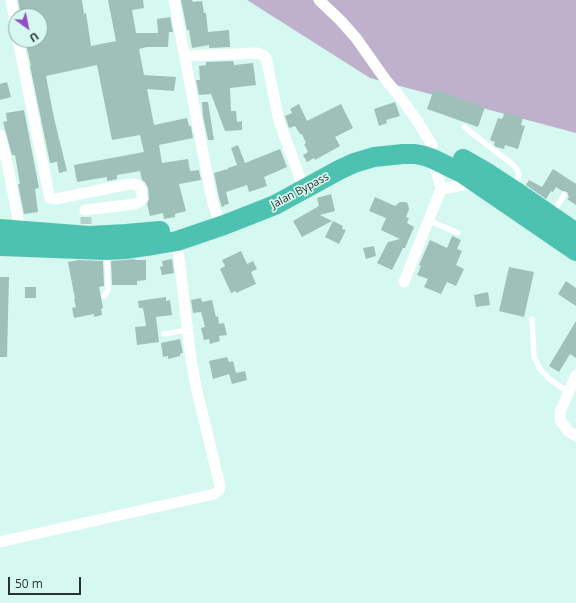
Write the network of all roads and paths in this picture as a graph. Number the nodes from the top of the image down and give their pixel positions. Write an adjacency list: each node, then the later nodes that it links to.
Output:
1 (174, 0): 4 (street)
2 (318, 0): 7 (street)
3 (20, 48): 12 (street)
4 (185, 56): 8 (street); 14 (street)
5 (464, 127): 11 (lane)
6 (0, 136): 18 (street)
7 (432, 152): 8 (highway, Jalan Bypass); 9 (highway, Jalan Bypass); 10 (street); 11 (highway, Jalan Bypass); 21 (highway, Jalan Bypass)
8 (300, 178): 14 (highway, Jalan Bypass)
9 (478, 183): 10 (street); 22 (highway, Jalan Bypass)
10 (441, 189): 16 (street)
11 (515, 191): 15 (highway, Jalan Bypass)
12 (83, 194): 19 (street); 19 (street)
13 (564, 195): 15 (lane)
14 (217, 215): 19 (highway, Jalan Bypass)
15 (551, 215): 22 (highway, Jalan Bypass)
16 (428, 220): 20 (lane); 24 (street)
17 (0, 229): 18 (highway, Jalan Bypass)
18 (20, 230): 19 (highway, Jalan Bypass)
19 (90, 231): 21 (highway, Jalan Bypass); 23 (highway, Jalan Bypass); 25 (lane)
20 (458, 233)
21 (177, 241): 27 (street)
22 (575, 245)
23 (0, 246)
24 (404, 282)
25 (104, 296)
26 (532, 319): 30 (lane)
27 (187, 330): 28 (lane); 32 (street)
28 (164, 334)
29 (576, 375): 30 (street)
30 (568, 392): 31 (street)
31 (576, 436)
32 (0, 542)

